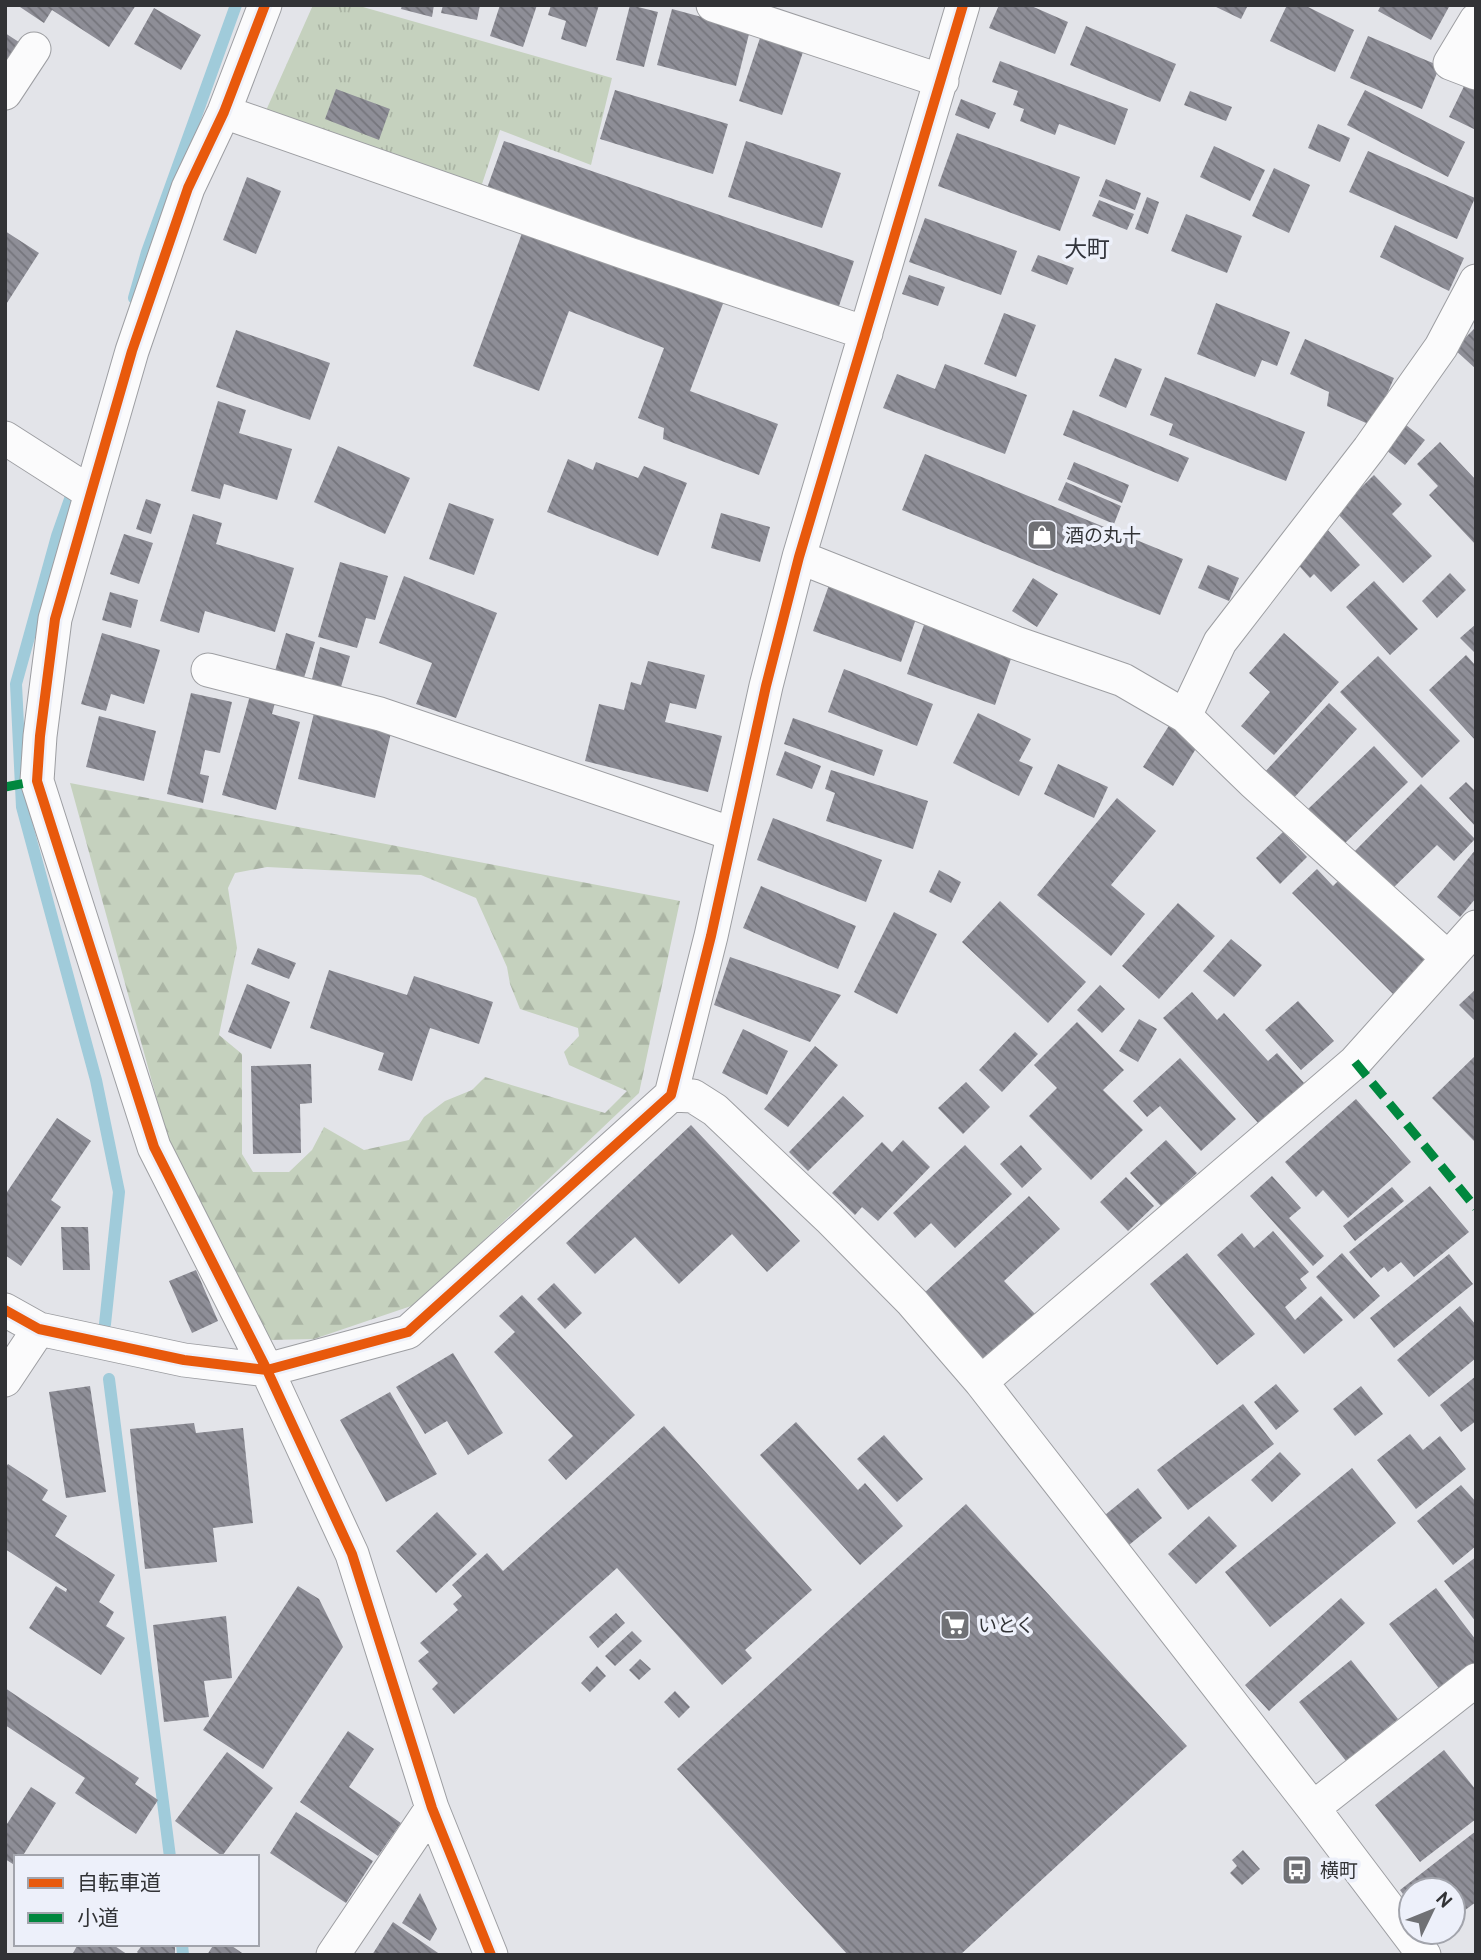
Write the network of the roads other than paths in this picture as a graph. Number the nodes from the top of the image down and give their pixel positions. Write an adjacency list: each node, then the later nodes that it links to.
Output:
1 (265, 5): 9 (street)
2 (713, 5): 7 (street)
3 (963, 5): 7 (street)
4 (1476, 20): 6 (street)
5 (34, 49): 8 (street)
6 (1476, 73)
7 (942, 81): 11 (street)
8 (5, 93)
9 (224, 112): 11 (street); 13 (street)
10 (1476, 281): 16 (street)
11 (866, 333): 14 (street)
12 (5, 438): 13 (street)
13 (91, 493): 23 (street)
14 (799, 557): 16 (street); 17 (street)
15 (208, 670): 17 (street)
16 (1185, 716): 19 (street)
17 (733, 834): 20 (street)
18 (1476, 927): 19 (street)
19 (1448, 958): 25 (street)
20 (671, 1095): 23 (street); 25 (street)
21 (5, 1310): 22 (street)
22 (39, 1329): 23 (street); 24 (street)
23 (267, 1370): 27 (street)
24 (5, 1380)
25 (981, 1382): 28 (street)
26 (1476, 1679): 28 (street)
27 (432, 1808): 29 (street); 30 (street)
28 (1313, 1808): 31 (street)
29 (333, 1955)
30 (491, 1955)
31 (1424, 1955)

